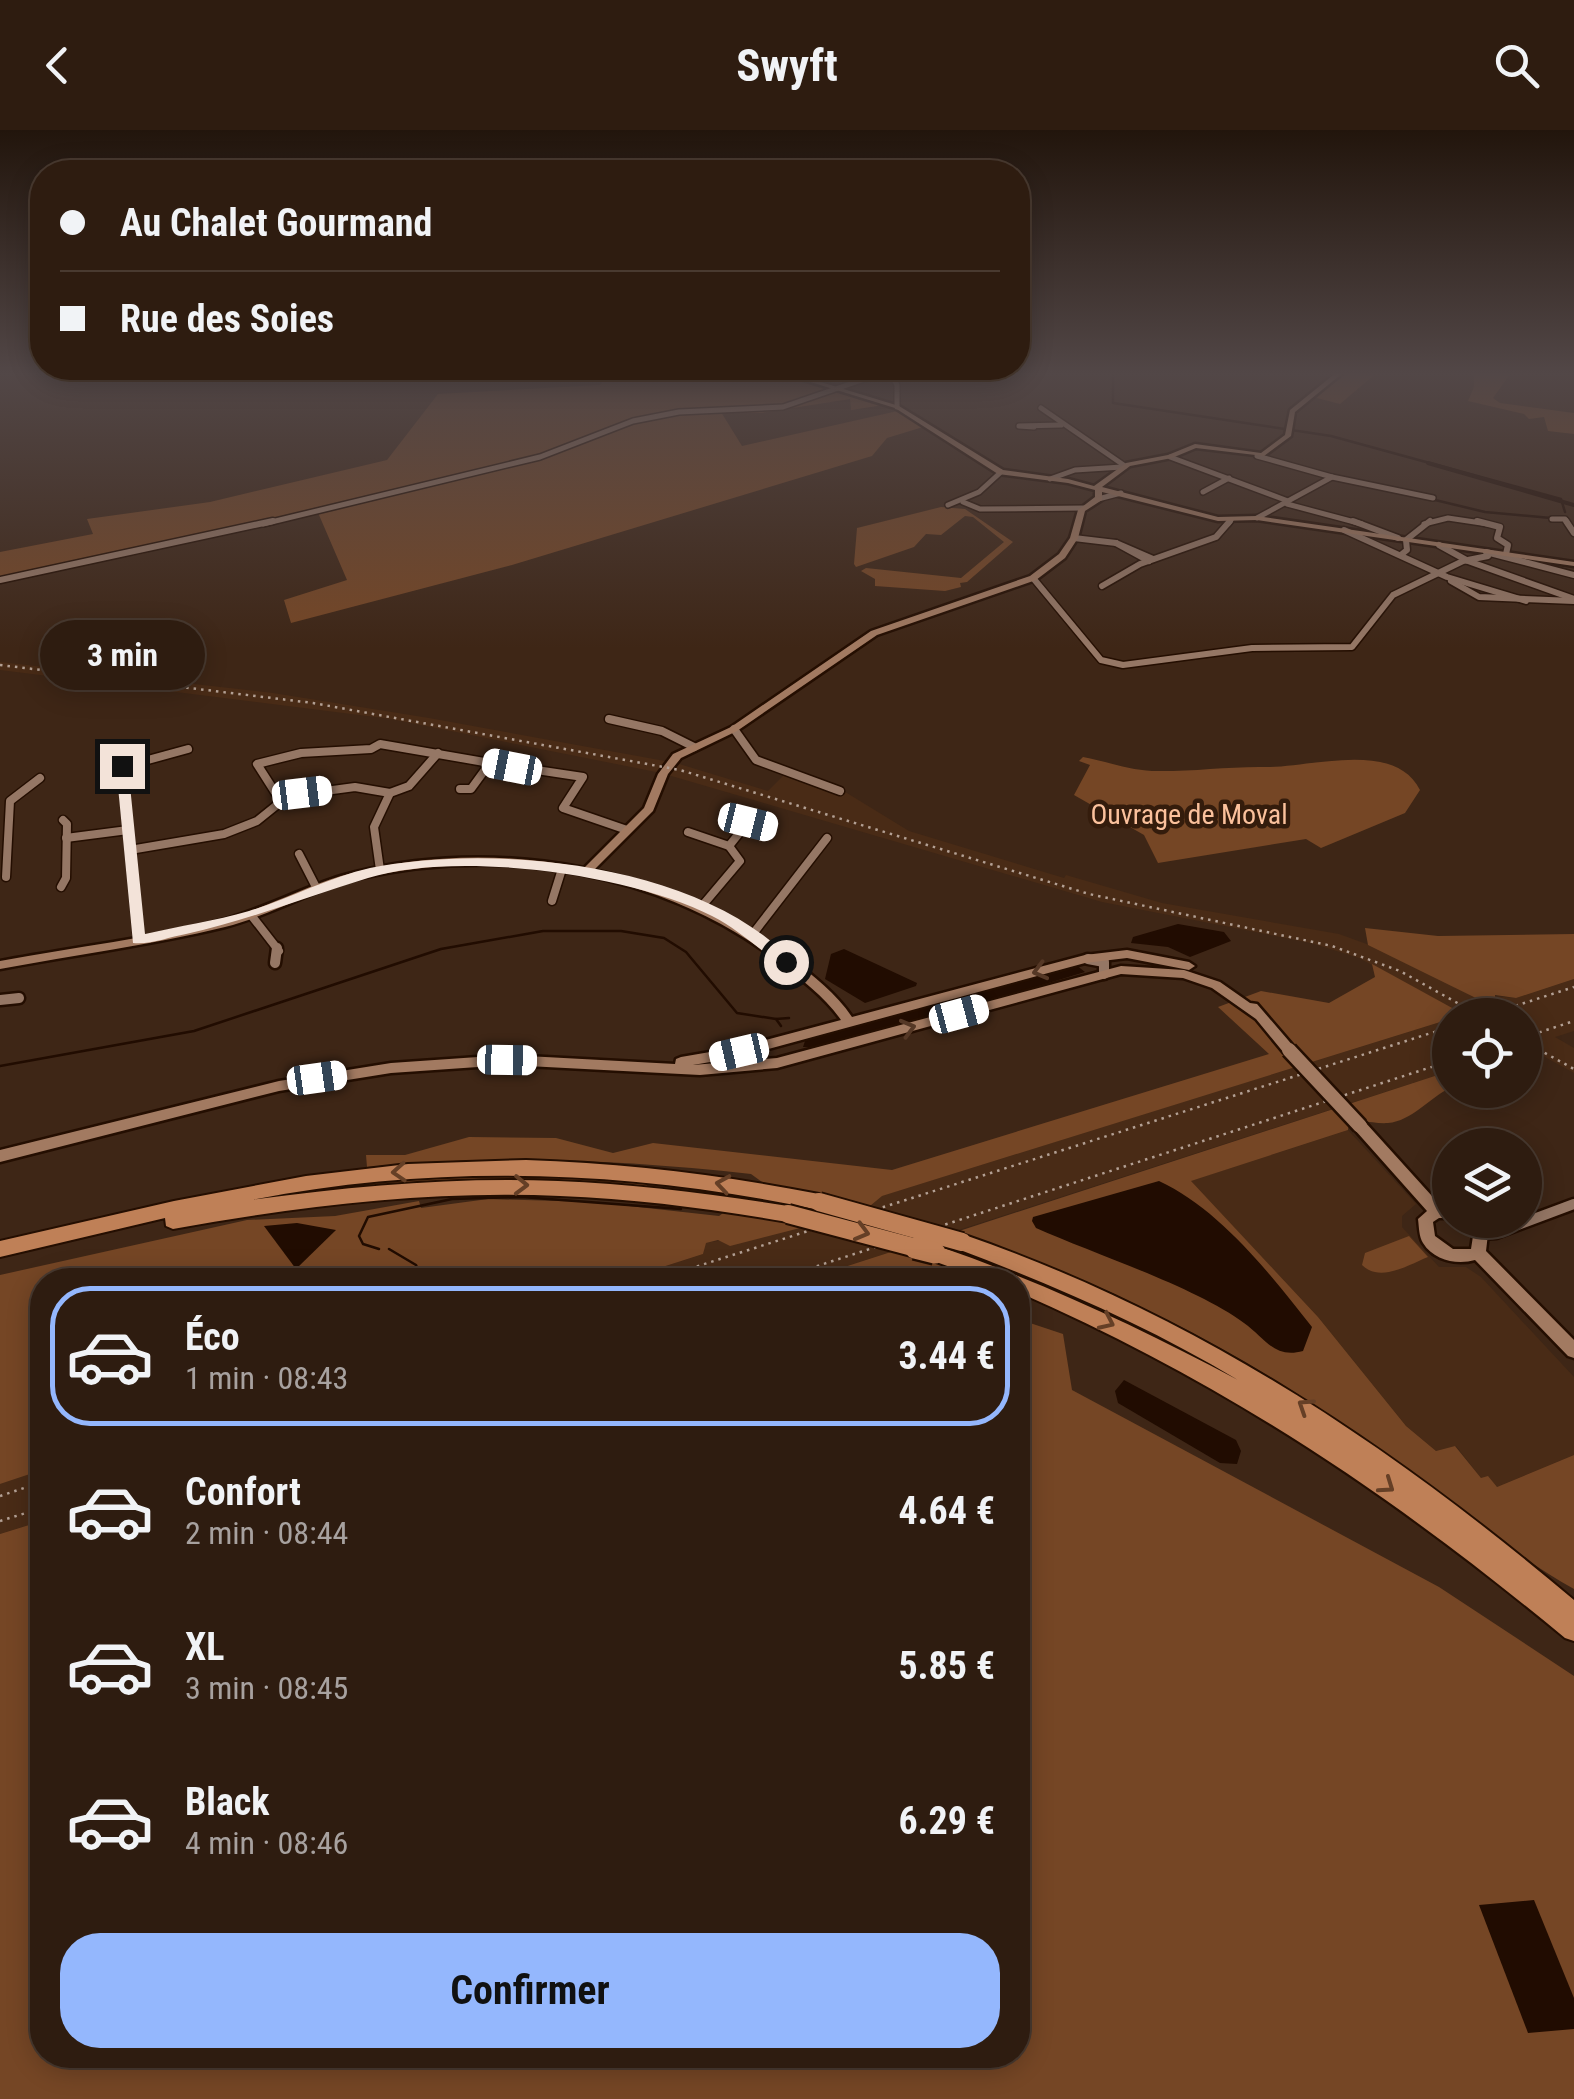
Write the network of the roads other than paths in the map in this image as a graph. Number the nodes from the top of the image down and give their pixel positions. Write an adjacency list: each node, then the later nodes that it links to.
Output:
1 (511, 464): 37 (street)
2 (988, 464): 7 (street)
3 (1133, 464): 6 (street)
4 (1189, 464): 8 (street)
5 (1284, 464): 9 (street)
6 (1127, 465): 10 (street); 11 (street)
7 (1001, 472): 10 (street); 16 (street)
8 (1229, 478): 12 (street); 17 (street)
9 (1332, 478): 14 (street); 17 (street)
10 (1050, 479): 11 (street)
11 (1099, 488): 13 (street); 15 (street)
12 (1203, 492)
13 (1121, 494): 15 (street); 22 (street)
14 (1434, 498)
15 (1098, 499): 19 (street)
16 (963, 502): 18 (street); 19 (street)
17 (1288, 503): 20 (street); 26 (street)
18 (948, 505)
19 (1084, 508): 25 (street)
20 (1273, 517): 22 (street); 23 (street)
21 (1552, 519): 24 (street)
22 (1231, 520): 31 (street)
23 (1344, 530): 26 (street); 28 (street)
24 (1574, 533)
25 (1074, 538): 31 (street); 36 (street)
26 (1402, 539): 27 (street); 28 (street); 30 (street)
27 (1438, 545): 29 (street); 32 (street)
28 (1402, 554): 35 (street)
29 (1487, 554): 30 (street); 32 (street); 34 (street)
30 (1506, 554): 33 (street)
31 (1152, 560): 38 (street)
32 (1468, 561): 35 (street); 39 (street)
33 (1574, 564)
34 (1574, 575)
35 (1445, 576): 36 (street); 39 (street)
36 (1034, 578): 41 (street)
37 (0, 580)
38 (1102, 586)
39 (1572, 599)
40 (609, 718): 42 (street)
41 (734, 729): 42 (street); 48 (street)
42 (694, 747): 56 (street)
43 (188, 749): 55 (street)
44 (438, 754): 45 (street); 49 (street); 50 (street)
45 (490, 763): 47 (street); 56 (street)
46 (40, 778): 58 (street)
47 (460, 789)
48 (840, 791)
49 (390, 793): 50 (street); 65 (street)
50 (280, 800): 62 (street)
51 (734, 818): 53 (street)
52 (62, 820): 59 (street)
53 (748, 822): 54 (street); 61 (street)
54 (771, 827)
55 (128, 830): 59 (street); 62 (street)
56 (627, 830): 66 (street)
57 (688, 832): 61 (street)
58 (5, 838): 67 (street)
59 (66, 838): 68 (street)
60 (827, 838): 73 (street)
61 (729, 846): 71 (street)
62 (130, 850): 74 (street)
63 (298, 854): 69 (street)
64 (562, 869): 65 (street); 66 (street); 70 (street)
65 (380, 870): 69 (street)
66 (588, 870): 71 (street)
67 (6, 877)
68 (61, 887)
69 (318, 889): 72 (street)
70 (552, 901)
71 (702, 906): 73 (street)
72 (250, 916): 74 (street); 76 (street)
73 (752, 935): 82 (street)
74 (138, 940): 77 (street)
75 (1085, 958): 78 (street); 81 (street); 82 (street, one-way to 82)
76 (275, 963)
77 (0, 965)
78 (1104, 974): 81 (street); 84 (street, one-way to 78)
79 (19, 998): 80 (street)
80 (0, 1000)
81 (1258, 1015): 88 (street, bridge)
82 (850, 1022): 83 (street)
83 (797, 1036): 84 (street); 85 (street)
84 (814, 1054): 85 (street)
85 (610, 1063): 86 (street)
86 (0, 1156)
87 (351, 1185): 93 (highway); 95 (highway); 96 (highway, one-way to 96, bridge); 97 (highway, one-way to 87, bridge)
88 (1432, 1201)
89 (1574, 1204): 90 (street)
90 (1542, 1216)
91 (1432, 1220): 94 (street)
92 (1482, 1238): 94 (street)
93 (0, 1250)
94 (1478, 1253): 100 (street)
95 (0, 1261)
96 (976, 1268)
97 (1027, 1268)
98 (1030, 1269): 101 (highway, one-way to 98, bridge)
99 (1030, 1288): 102 (highway, one-way to 102)
100 (1574, 1351)
101 (1574, 1616)
102 (1574, 1629)

